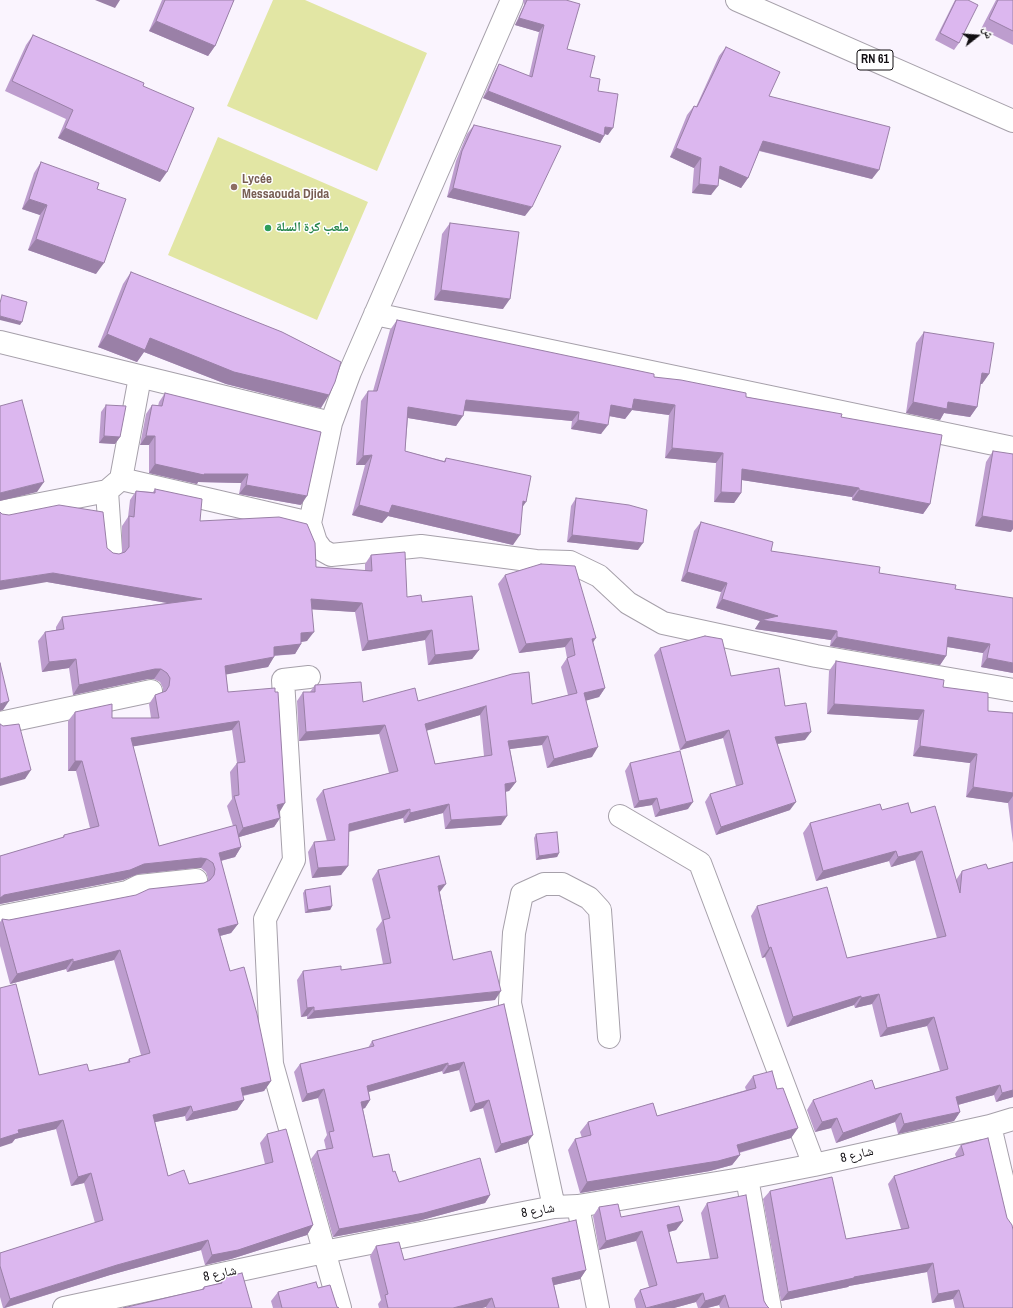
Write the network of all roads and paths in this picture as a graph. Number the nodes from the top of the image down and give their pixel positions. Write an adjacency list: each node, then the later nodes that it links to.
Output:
1 (512, 0): 4 (street)
2 (737, 0): 3 (street, RN 61)
3 (1013, 120)
4 (376, 314): 7 (street); 8 (street)
5 (0, 342): 6 (street)
6 (140, 377): 7 (street); 9 (street)
7 (330, 423): 11 (street)
8 (1013, 448)
9 (114, 485): 10 (street); 11 (street); 12 (street)
10 (0, 512)
11 (310, 523): 14 (street)
12 (111, 551)
13 (309, 677): 28 (street)
14 (1013, 690)
15 (151, 691): 16 (street)
16 (0, 723)
17 (620, 816): 23 (street)
18 (196, 880): 19 (street)
19 (0, 918)
20 (609, 1037): 26 (street)
21 (1013, 1119): 22 (street, شارع 8)
22 (990, 1126): 23 (street, شارع 8); 27 (street)
23 (814, 1165): 24 (street, شارع 8)
24 (747, 1178): 25 (street, شارع 8); 32 (street)
25 (578, 1206): 26 (street, شارع 8); 31 (street)
26 (554, 1207): 28 (street, شارع 8)
27 (1013, 1224)
28 (324, 1252): 29 (street, شارع 8); 30 (street)
29 (64, 1308)
30 (340, 1308)
31 (598, 1308)
32 (770, 1308)

